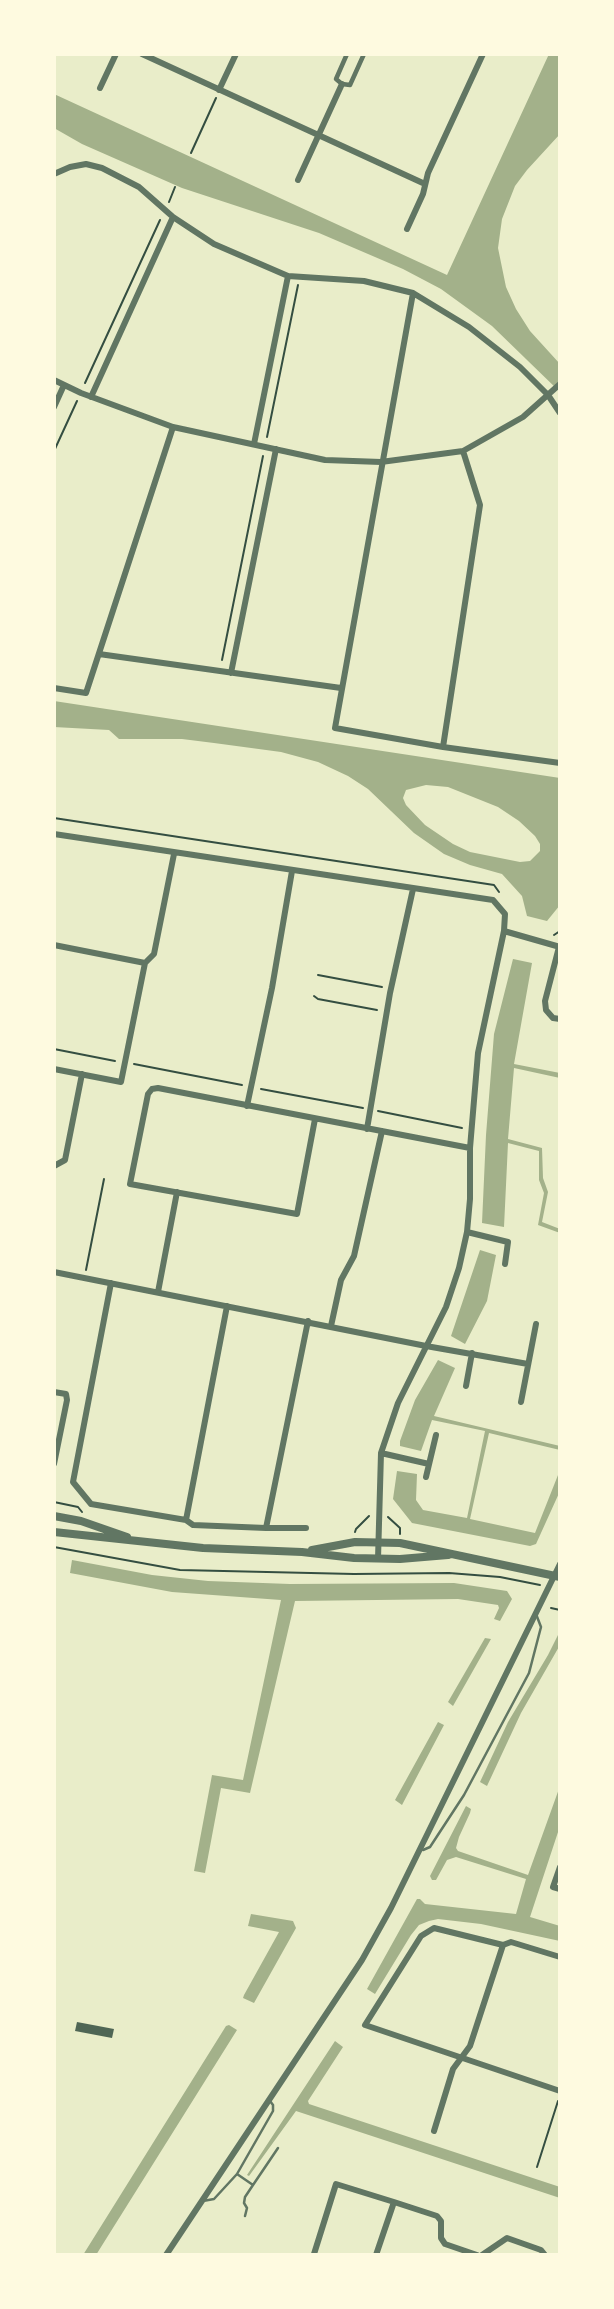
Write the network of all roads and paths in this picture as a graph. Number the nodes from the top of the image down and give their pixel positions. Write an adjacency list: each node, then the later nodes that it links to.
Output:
1 (116, 54): 8 (street)
2 (142, 54): 9 (street)
3 (236, 54): 9 (street)
4 (347, 54): 7 (street)
5 (364, 54): 7 (street)
6 (483, 54): 14 (street)
7 (342, 83): 10 (street)
8 (100, 88)
9 (219, 90): 10 (street); 11 (path)
10 (318, 136): 13 (street); 14 (street)
11 (191, 153)
12 (55, 172): 16 (street)
13 (298, 180)
14 (425, 184): 18 (street)
15 (175, 187): 16 (path)
16 (165, 209): 17 (street); 25 (path)
17 (173, 217): 19 (street); 27 (street)
18 (407, 229)
19 (288, 276): 20 (street); 31 (street)
20 (299, 278): 21 (street); 32 (path)
21 (413, 293): 26 (street); 36 (street)
22 (54, 380): 23 (street)
23 (64, 385): 25 (street); 28 (street)
24 (558, 386): 26 (street)
25 (81, 393): 27 (street); 34 (path)
26 (548, 396): 29 (street); 35 (street)
27 (91, 397): 30 (street)
28 (54, 407)
29 (560, 413)
30 (173, 427): 31 (street); 37 (street)
31 (254, 444): 32 (street)
32 (265, 447): 33 (street); 38 (path)
33 (275, 449): 36 (street); 39 (street)
34 (54, 451)
35 (463, 451): 36 (street); 42 (street)
36 (381, 462): 41 (street)
37 (99, 654): 38 (street); 40 (street)
38 (220, 671): 39 (street)
39 (231, 673): 41 (street)
40 (54, 688)
41 (341, 688): 42 (street)
42 (443, 747): 43 (street)
43 (560, 763)
44 (54, 818): 48 (path)
45 (54, 834): 46 (street)
46 (174, 853): 47 (street); 53 (street)
47 (292, 871): 49 (street); 63 (street)
48 (408, 872)
49 (412, 889): 50 (street); 55 (street)
50 (504, 931): 52 (street); 68 (street)
51 (54, 945): 53 (street)
52 (559, 947): 58 (street)
53 (145, 963): 60 (street)
54 (318, 975): 55 (path)
55 (391, 989): 57 (street)
56 (314, 996): 57 (path)
57 (388, 1013): 65 (street)
58 (560, 1019)
59 (54, 1049): 60 (path)
60 (125, 1062): 62 (street); 63 (path)
61 (54, 1069): 62 (street)
62 (82, 1074): 71 (street)
63 (251, 1087): 64 (street); 65 (path)
64 (247, 1106): 66 (street); 73 (street)
65 (371, 1109): 67 (street); 68 (path)
66 (315, 1119): 67 (street); 73 (street)
67 (367, 1129): 69 (street)
68 (471, 1130): 70 (street)
69 (382, 1132): 70 (street); 83 (street)
70 (470, 1148): 74 (street)
71 (54, 1166)
72 (104, 1179): 77 (path)
73 (177, 1192): 79 (street)
74 (467, 1232): 75 (street); 84 (street)
75 (505, 1264)
76 (54, 1272): 77 (street)
77 (85, 1278): 78 (street)
78 (111, 1283): 79 (street); 97 (street)
79 (158, 1292): 80 (street)
80 (227, 1306): 81 (street); 97 (street)
81 (308, 1321): 83 (street); 98 (street)
82 (536, 1324): 86 (street)
83 (331, 1326): 84 (street)
84 (426, 1346): 85 (street); 91 (street)
85 (472, 1353): 86 (street); 87 (street)
86 (528, 1364): 89 (street)
87 (466, 1386)
88 (54, 1392): 92 (street)
89 (521, 1402)
90 (436, 1435): 93 (street)
91 (382, 1453): 93 (street); 95 (street)
92 (54, 1464)
93 (429, 1464): 94 (street)
94 (426, 1477)
95 (378, 1507): 100 (path); 103 (street)
96 (55, 1516): 101 (street); 102 (street)
97 (186, 1520): 98 (street)
98 (266, 1528): 99 (street)
99 (306, 1528)
100 (355, 1529)
101 (54, 1532): 102 (street)
102 (136, 1541): 105 (street)
103 (378, 1543): 105 (street); 106 (street); 107 (street)
104 (54, 1547): 110 (path)
105 (302, 1552): 107 (street)
106 (448, 1555): 107 (street); 109 (street)
107 (378, 1559)
108 (560, 1564): 111 (street)
109 (560, 1577)
110 (547, 1587)
111 (540, 1606): 112 (path); 113 (street)
112 (560, 1610)
113 (536, 1613): 114 (street); 114 (lane)
114 (416, 1853): 122 (street)
115 (560, 1867): 116 (street)
116 (556, 1888)
117 (503, 1945): 118 (street); 119 (street); 119 (street)
118 (560, 1957)
119 (462, 2058): 120 (street); 123 (street)
120 (560, 2091)
121 (560, 2097): 125 (path)
122 (269, 2100): 126 (lane); 128 (street)
123 (434, 2131)
124 (278, 2148): 127 (lane)
125 (537, 2167)
126 (237, 2174): 127 (lane); 128 (lane)
127 (253, 2185): 130 (lane)
128 (203, 2201): 132 (street)
129 (394, 2202): 131 (street); 133 (street); 134 (street)
130 (245, 2216)
131 (315, 2254)
132 (166, 2255)
133 (376, 2255)
134 (480, 2255): 135 (street)
135 (545, 2255)

